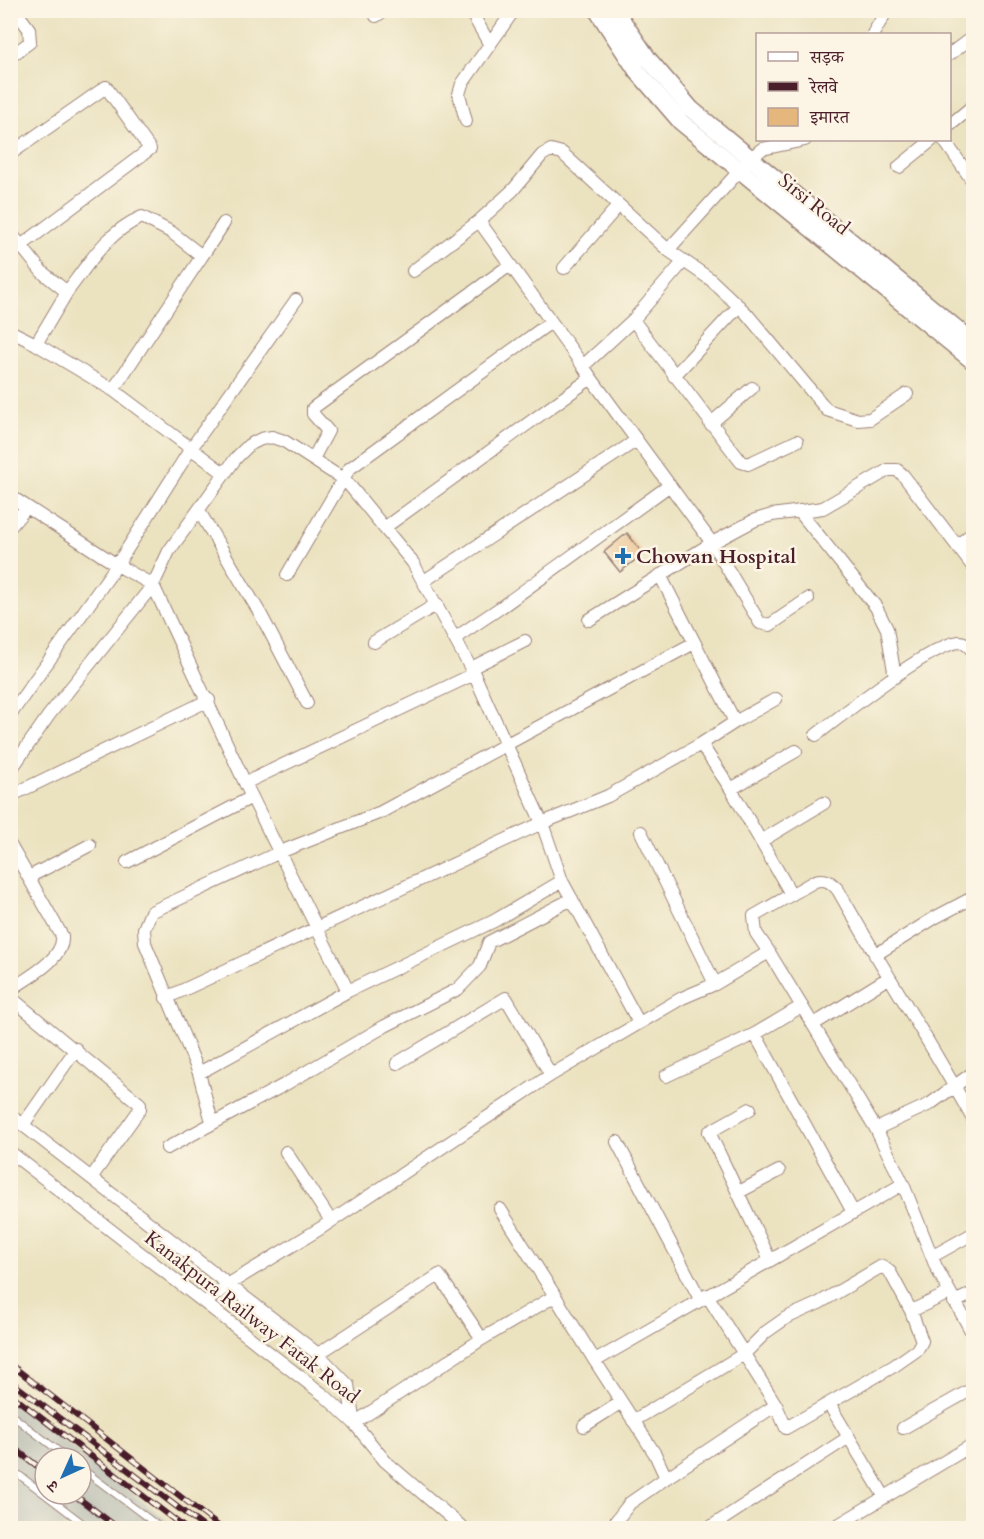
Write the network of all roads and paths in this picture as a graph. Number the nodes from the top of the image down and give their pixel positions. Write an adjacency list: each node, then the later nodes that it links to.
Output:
1 (15, 10): 11 (street)
2 (470, 10): 9 (street)
3 (514, 10): 9 (street)
4 (597, 10): 19 (main road, Sirsi Road)
5 (615, 10): 19 (main road, Sirsi Road)
6 (884, 12): 7 (street)
7 (874, 33)
8 (974, 36): 10 (street)
9 (490, 45): 13 (street)
10 (951, 53)
11 (10, 57)
12 (974, 105): 14 (street)
13 (466, 121)
14 (951, 124)
15 (800, 141): 19 (street)
16 (931, 141): 20 (street)
17 (945, 141): 21 (street)
18 (10, 154): 27 (street)
19 (745, 164): 26 (street); 39 (main road, Sirsi Road); 41 (main road, Sirsi Road)
20 (899, 167)
21 (974, 183)
22 (619, 205): 23 (street); 26 (street); 31 (street)
23 (479, 221): 30 (street); 32 (street)
24 (224, 223): 28 (street)
25 (10, 232): 27 (street)
26 (668, 250): 29 (street)
27 (16, 251): 33 (street)
28 (202, 256): 33 (street); 46 (street)
29 (684, 261): 35 (street); 36 (street)
30 (510, 265): 37 (street); 52 (street)
31 (564, 268)
32 (413, 272)
33 (67, 292): 40 (street)
34 (296, 300): 51 (street)
35 (739, 306): 43 (street); 47 (street)
36 (633, 320): 42 (street); 43 (street)
37 (551, 322): 42 (street); 54 (street)
38 (10, 331): 40 (street)
39 (974, 343)
40 (36, 344): 46 (street)
41 (974, 362)
42 (583, 366): 44 (street)
43 (674, 376): 48 (street)
44 (591, 378): 49 (street); 61 (street)
45 (752, 388): 48 (street)
46 (113, 390): 51 (street)
47 (907, 394)
48 (710, 424): 50 (street)
49 (637, 440): 55 (street); 69 (street)
50 (797, 441)
51 (190, 450): 53 (street); 65 (street)
52 (313, 459): 53 (street); 54 (street)
53 (225, 474): 58 (street)
54 (343, 480): 61 (street); 67 (street)
55 (670, 485): 63 (street); 74 (street)
56 (10, 496): 57 (street)
57 (27, 507): 60 (street); 65 (street)
58 (199, 511): 70 (street); 83 (street)
59 (799, 511): 63 (street); 64 (street); 80 (street)
60 (10, 527)
61 (384, 528): 69 (street)
62 (974, 532): 64 (street)
63 (712, 543): 68 (street); 71 (street)
64 (957, 546): 66 (street)
65 (117, 565): 70 (street); 84 (street)
66 (974, 568)
67 (287, 575)
68 (660, 575): 73 (street); 77 (street)
69 (424, 581): 72 (street)
70 (153, 585): 82 (street); 90 (street)
71 (808, 599)
72 (437, 604): 74 (street); 76 (street)
73 (589, 620)
74 (454, 638): 79 (street)
75 (525, 641): 79 (street)
76 (374, 642)
77 (694, 643): 85 (street); 88 (street)
78 (974, 652): 80 (street)
79 (473, 671): 88 (street); 92 (street)
80 (895, 677): 86 (street)
81 (776, 699): 85 (street)
82 (209, 700): 92 (street); 94 (street)
83 (307, 703)
84 (10, 715)
85 (735, 722): 87 (street)
86 (816, 735)
87 (701, 744): 93 (street); 97 (street)
88 (506, 745): 97 (street); 102 (street)
89 (795, 751): 93 (street)
90 (15, 755): 91 (street)
91 (10, 771)
92 (245, 783): 95 (street)
93 (731, 789): 99 (street)
94 (10, 796)
95 (252, 797): 102 (street); 103 (street)
96 (824, 803): 99 (street)
97 (542, 823): 105 (street); 109 (street)
98 (641, 832): 113 (street)
99 (761, 841): 106 (street)
100 (10, 845): 104 (street)
101 (90, 845): 104 (street)
102 (280, 852): 109 (street); 117 (street)
103 (127, 862)
104 (29, 877): 114 (street)
105 (562, 881): 108 (street); 115 (street)
106 (790, 894): 110 (street); 111 (street)
107 (974, 897): 111 (street)
108 (572, 899): 119 (street); 132 (street)
109 (315, 927): 115 (street); 117 (street)
110 (769, 952): 113 (street); 118 (street)
111 (875, 955): 112 (street)
112 (888, 978): 120 (street); 128 (street)
113 (715, 984): 119 (street)
114 (10, 990)
115 (348, 992): 125 (street)
116 (10, 997): 122 (street)
117 (166, 998): 125 (street)
118 (802, 1006): 120 (street); 121 (street)
119 (639, 1023): 126 (street)
120 (814, 1024): 134 (street)
121 (755, 1035): 127 (street); 144 (street)
122 (76, 1049): 133 (street); 140 (street)
123 (397, 1063): 126 (street)
124 (974, 1072): 128 (street)
125 (199, 1073): 132 (street)
126 (551, 1075): 145 (street)
127 (666, 1076)
128 (955, 1087): 131 (street); 134 (street)
129 (750, 1109): 142 (street)
130 (10, 1115): 133 (street, Kanakpura Railway Fatak Road)
131 (974, 1121)
132 (212, 1122): 136 (street)
133 (23, 1125): 140 (street, Kanakpura Railway Fatak Road)
134 (876, 1130): 141 (street)
135 (617, 1142): 152 (street)
136 (166, 1148)
137 (10, 1152): 154 (street, Kanakpura Railway Fatak Road)
138 (286, 1152): 145 (street)
139 (779, 1171): 142 (street)
140 (91, 1178): 149 (street, Kanakpura Railway Fatak Road)
141 (903, 1184): 144 (street); 147 (street)
142 (739, 1191): 148 (street)
143 (500, 1209): 151 (street)
144 (853, 1212): 148 (street)
145 (331, 1221): 149 (street)
146 (974, 1233): 147 (street)
147 (933, 1256): 153 (street)
148 (770, 1260): 152 (street)
149 (229, 1284): 154 (street); 158 (street, Kanakpura Railway Fatak Road)
150 (974, 1293): 153 (street)
151 (555, 1296): 157 (street); 160 (street)
152 (704, 1297): 159 (street); 160 (street)
153 (951, 1298): 155 (street); 156 (street)
154 (206, 1302): 167 (street, Kanakpura Railway Fatak Road)
155 (911, 1311): 159 (street); 163 (street)
156 (974, 1336)
157 (482, 1339): 158 (street); 167 (street)
158 (318, 1354): 167 (street, Kanakpura Railway Fatak Road)
159 (744, 1354): 164 (street); 166 (street)
160 (595, 1361): 162 (street)
161 (974, 1388): 169 (street)
162 (620, 1403): 166 (street); 168 (street)
163 (829, 1404): 164 (street); 170 (street)
164 (776, 1406): 175 (street)
165 (10, 1414): 172 (lane)
166 (633, 1421): 175 (street)
167 (354, 1422): 179 (street)
168 (584, 1426)
169 (903, 1428)
170 (849, 1437): 176 (street); 181 (street)
171 (974, 1444): 176 (street)
172 (53, 1446)
173 (10, 1468): 177 (lane)
174 (93, 1477): 178 (lane)
175 (666, 1478): 180 (street)
176 (884, 1496): 182 (street)
177 (89, 1528)
178 (161, 1528)
179 (463, 1528)
180 (620, 1528)
181 (709, 1528)
182 (833, 1528)

